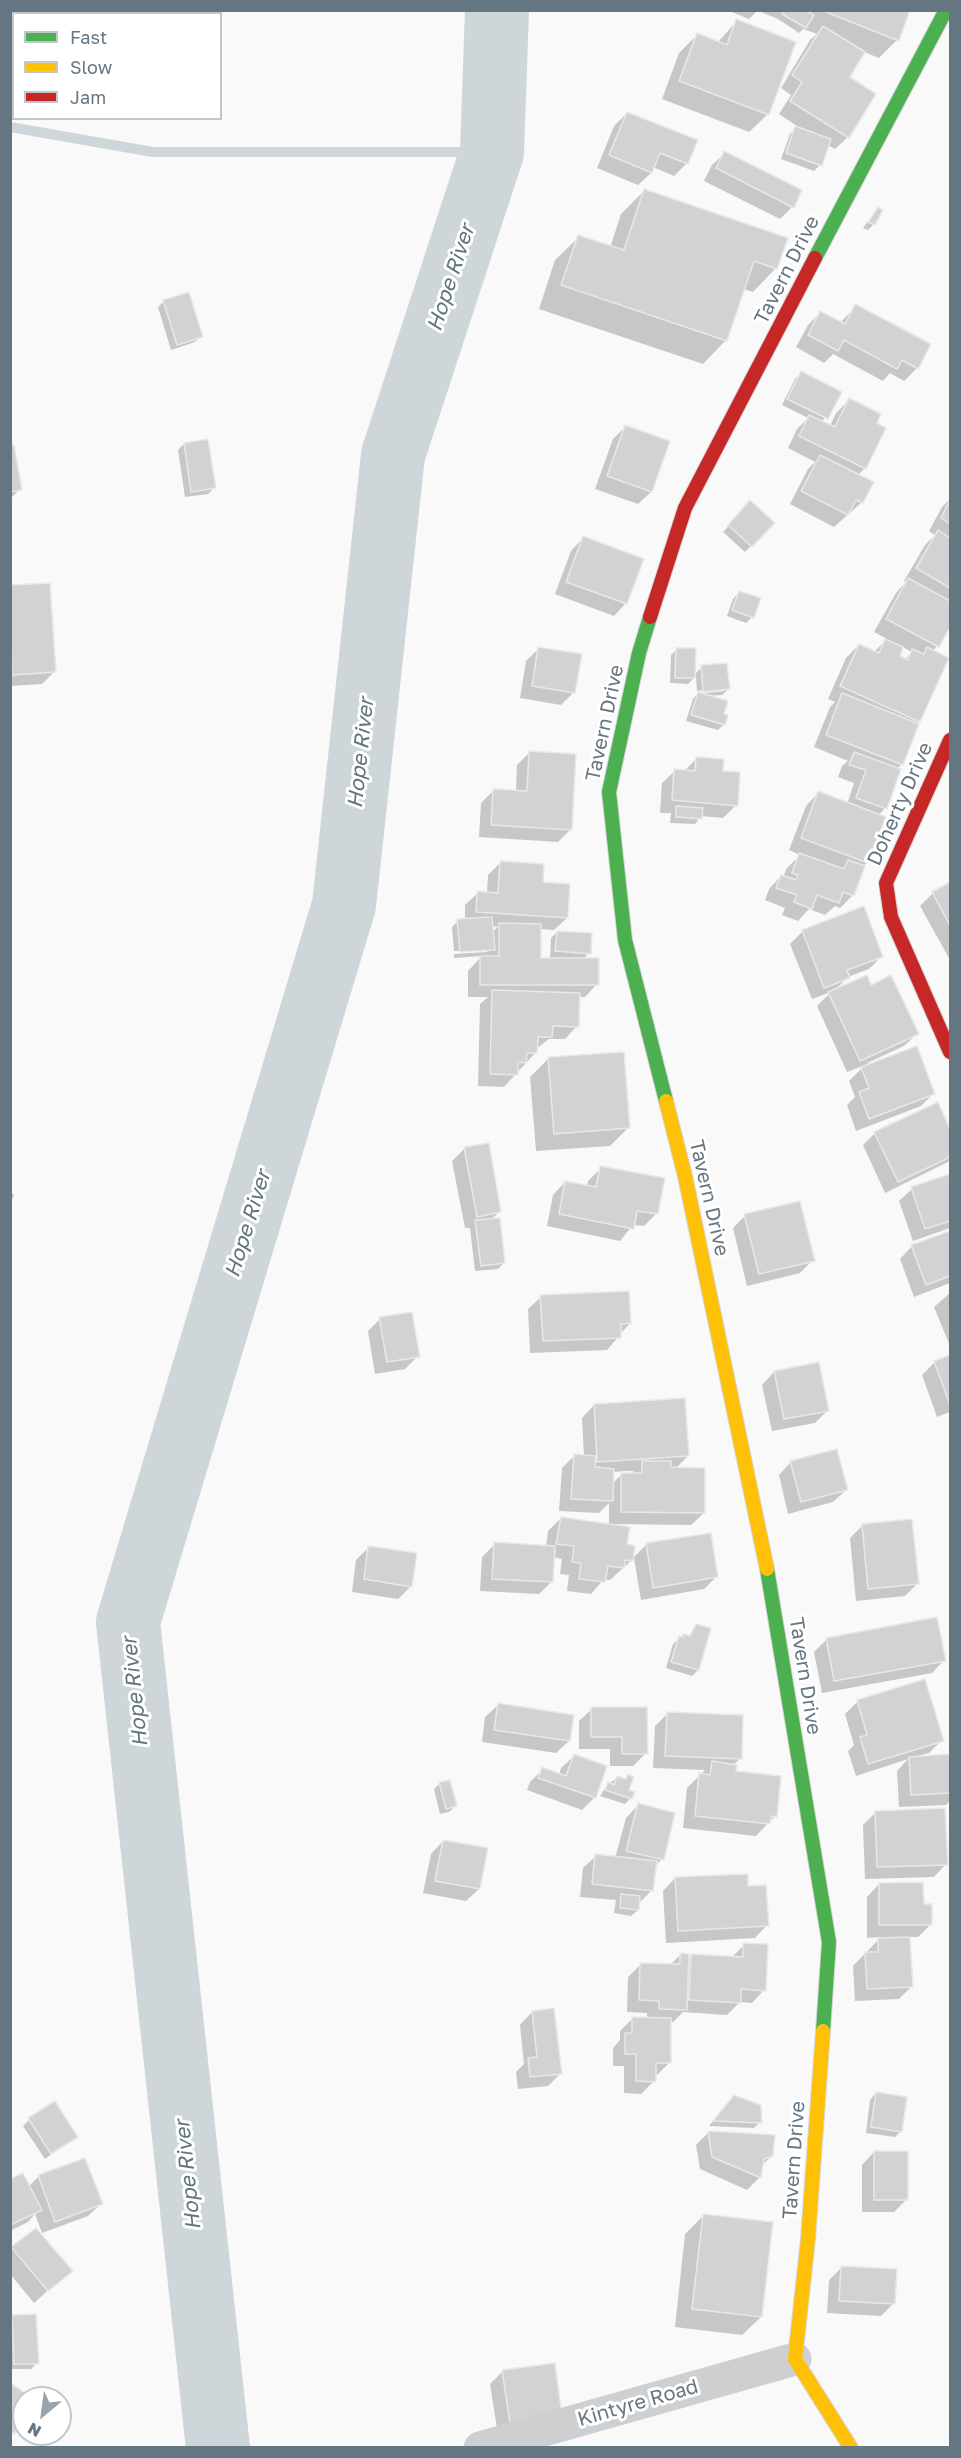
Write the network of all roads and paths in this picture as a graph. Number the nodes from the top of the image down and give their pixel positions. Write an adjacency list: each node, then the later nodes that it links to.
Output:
1 (946, 10): 4 (street, Tavern Drive)
2 (951, 740): 3 (street, Doherty Drive)
3 (951, 1052)
4 (795, 2359): 5 (street, Kintyre Road); 6 (street)
5 (480, 2448)
6 (851, 2448)

